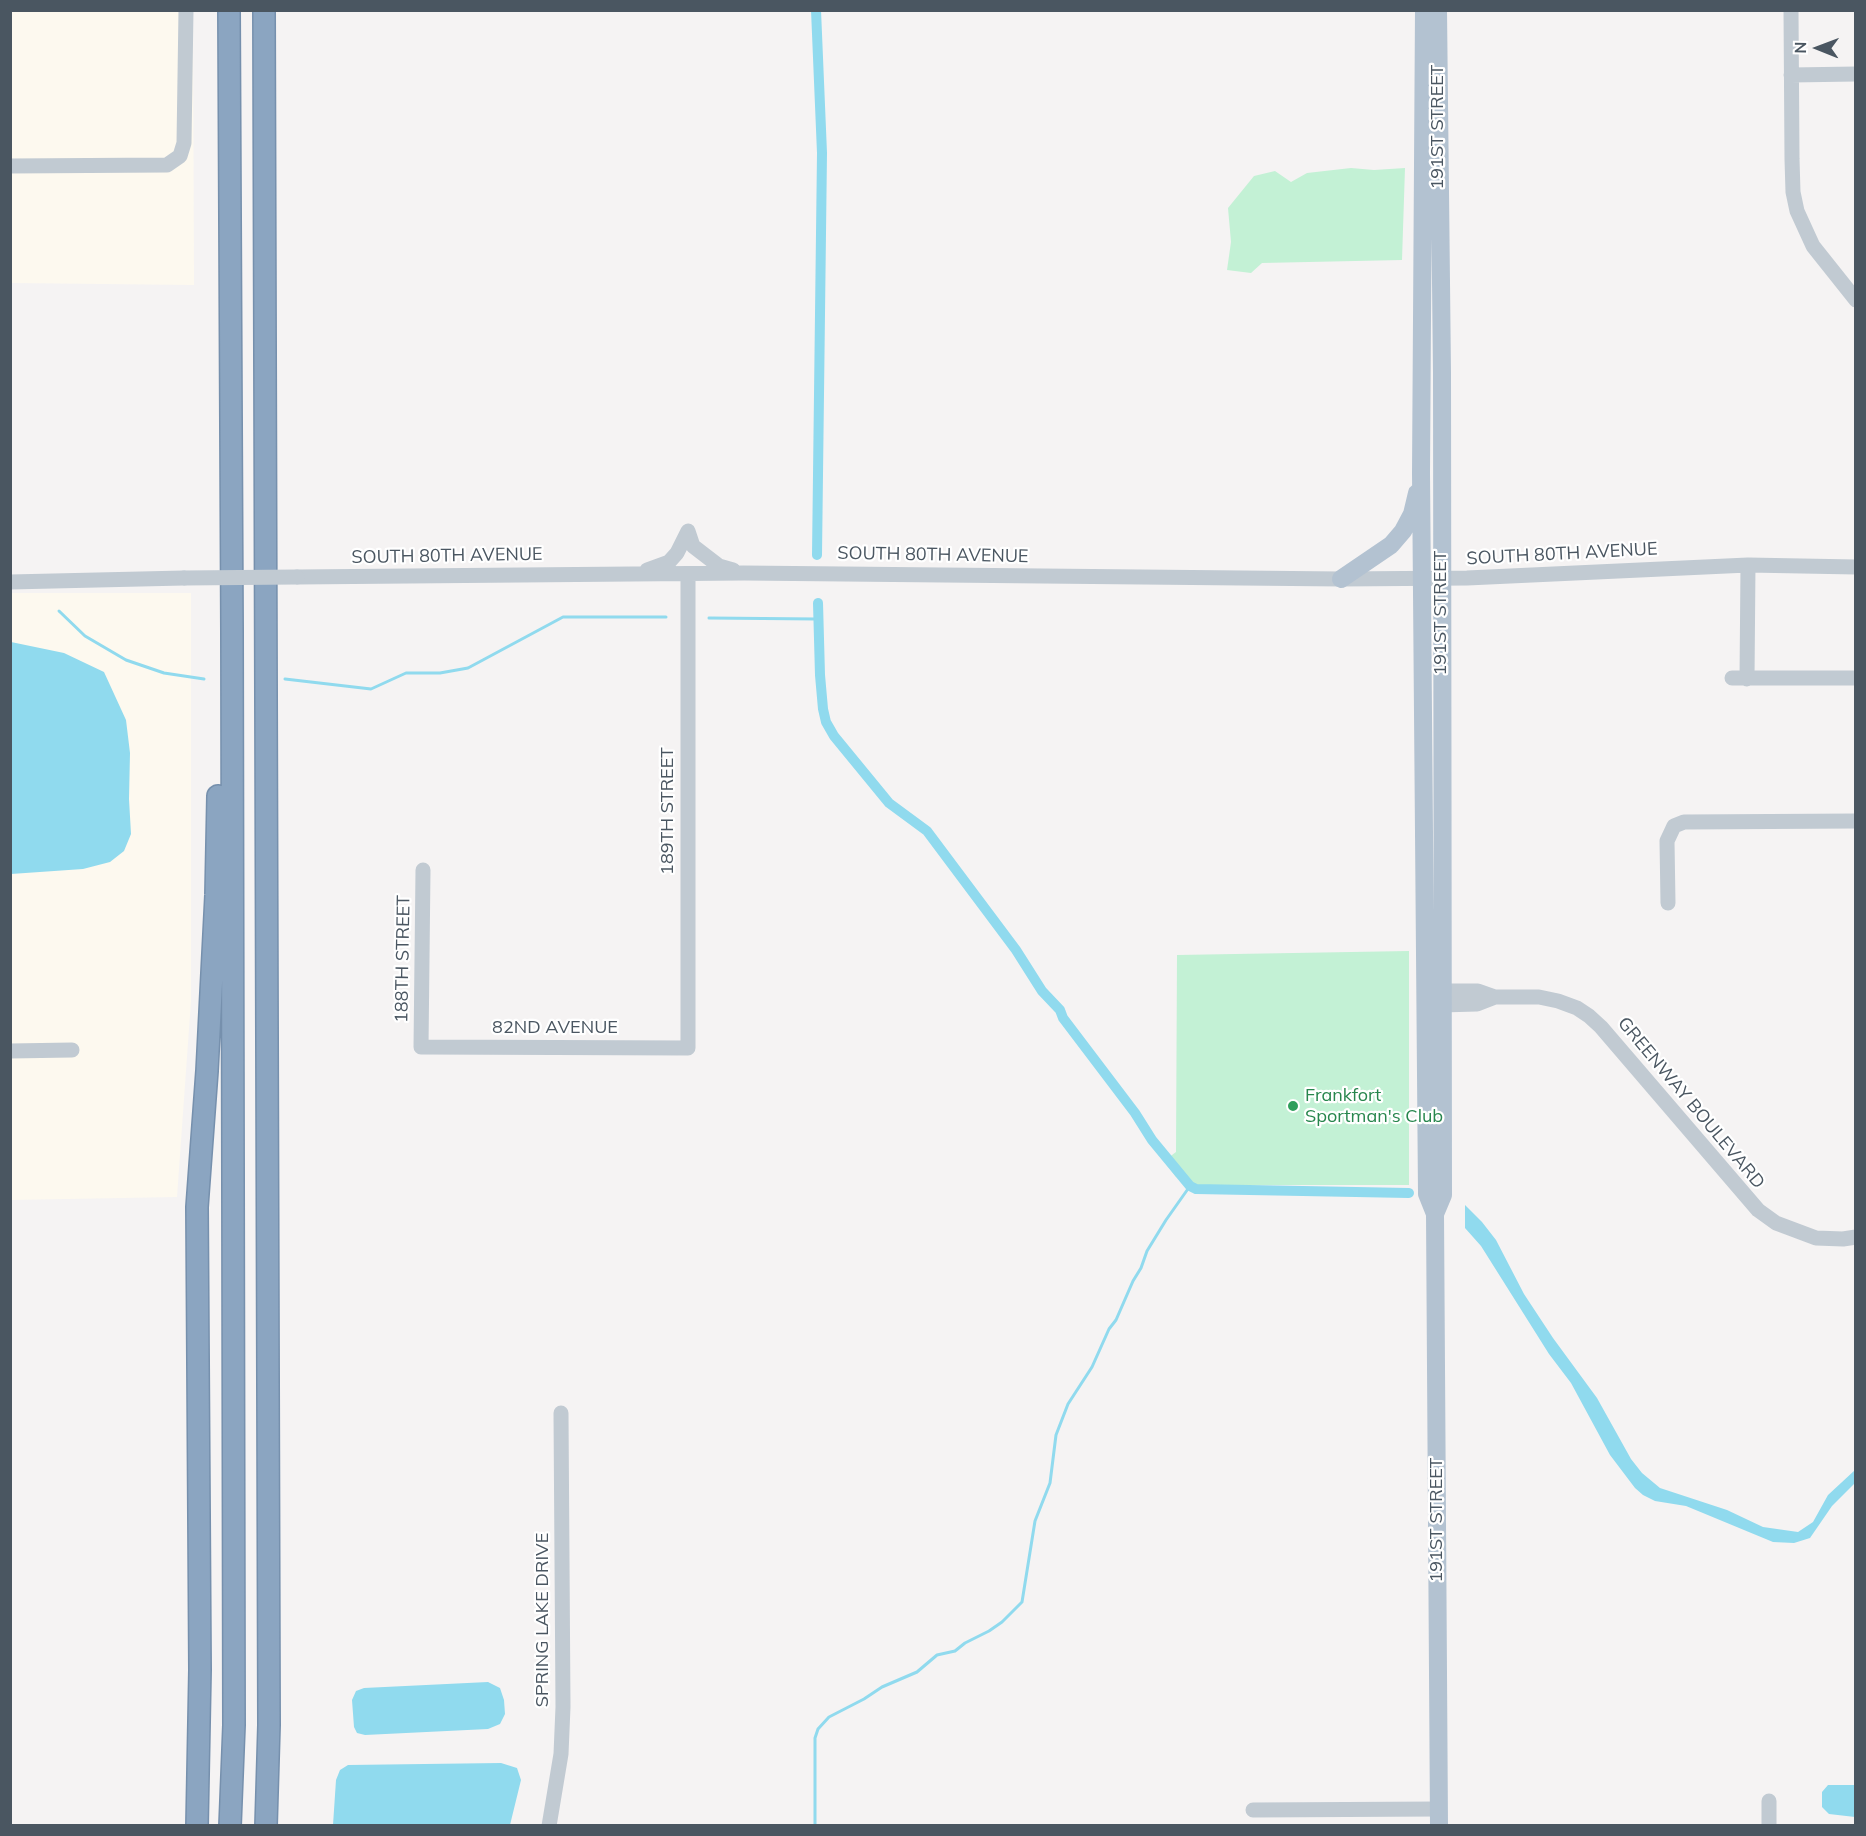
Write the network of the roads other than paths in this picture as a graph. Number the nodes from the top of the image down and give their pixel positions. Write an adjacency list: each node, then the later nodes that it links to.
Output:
1 (186, 10): 9 (street)
2 (228, 10): 21 (highway)
3 (264, 10): 39 (highway)
4 (1424, 10): 11 (main road, 191ST STREET)
5 (1438, 10): 18 (main road, 191ST STREET)
6 (1791, 10): 8 (street)
7 (1856, 74): 8 (street)
8 (1791, 75): 10 (street)
9 (10, 166)
10 (1856, 300)
11 (1421, 473): 17 (main road, 191ST STREET); 19 (main road)
12 (1748, 565): 13 (street, SOUTH 80TH AVENUE); 18 (street, SOUTH 80TH AVENUE); 22 (street)
13 (1856, 567)
14 (744, 573): 15 (street); 16 (street, SOUTH 80TH AVENUE); 19 (street, SOUTH 80TH AVENUE)
15 (630, 574): 16 (street, SOUTH 80TH AVENUE); 20 (street, SOUTH 80TH AVENUE, bridge)
16 (688, 574): 28 (street, 189TH STREET)
17 (1423, 578): 18 (street, SOUTH 80TH AVENUE); 19 (street, SOUTH 80TH AVENUE); 31 (main road, 191ST STREET)
18 (1442, 578): 26 (main road, 191ST STREET)
19 (1341, 579)
20 (10, 582)
21 (232, 631): 37 (highway); 38 (highway)
22 (1856, 678)
23 (1856, 821): 25 (street)
24 (423, 870): 27 (street, 188TH STREET)
25 (1668, 903)
26 (1441, 998): 31 (main road, 191ST STREET); 32 (street, GREENWAY BOULEVARD)
27 (421, 1047): 28 (street, 82ND AVENUE)
28 (688, 1048)
29 (72, 1050): 30 (street)
30 (10, 1051)
31 (1435, 1214): 36 (main road, 191ST STREET)
32 (1856, 1237)
33 (561, 1413): 40 (street, SPRING LAKE DRIVE)
34 (1769, 1801): 41 (street)
35 (1253, 1810): 36 (street)
36 (1439, 1817)
37 (197, 1826)
38 (230, 1826)
39 (266, 1826)
40 (549, 1826)
41 (1769, 1826)

